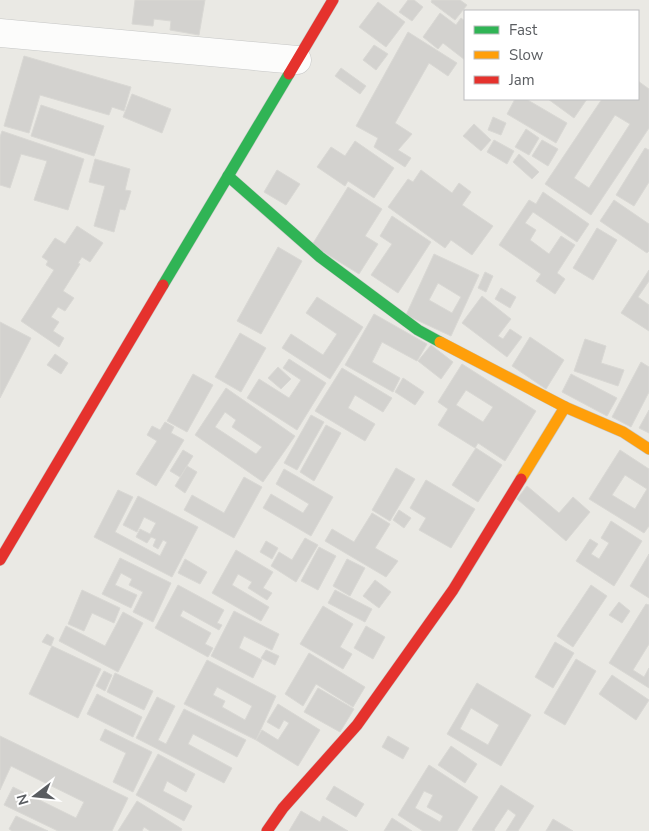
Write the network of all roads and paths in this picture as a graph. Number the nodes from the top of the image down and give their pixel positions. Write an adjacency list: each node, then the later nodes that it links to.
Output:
1 (333, 0): 3 (street)
2 (0, 33): 3 (street)
3 (297, 60): 4 (street)
4 (228, 176): 5 (street); 7 (street)
5 (565, 407): 6 (street); 8 (street)
6 (649, 449)
7 (0, 560)
8 (267, 831)

